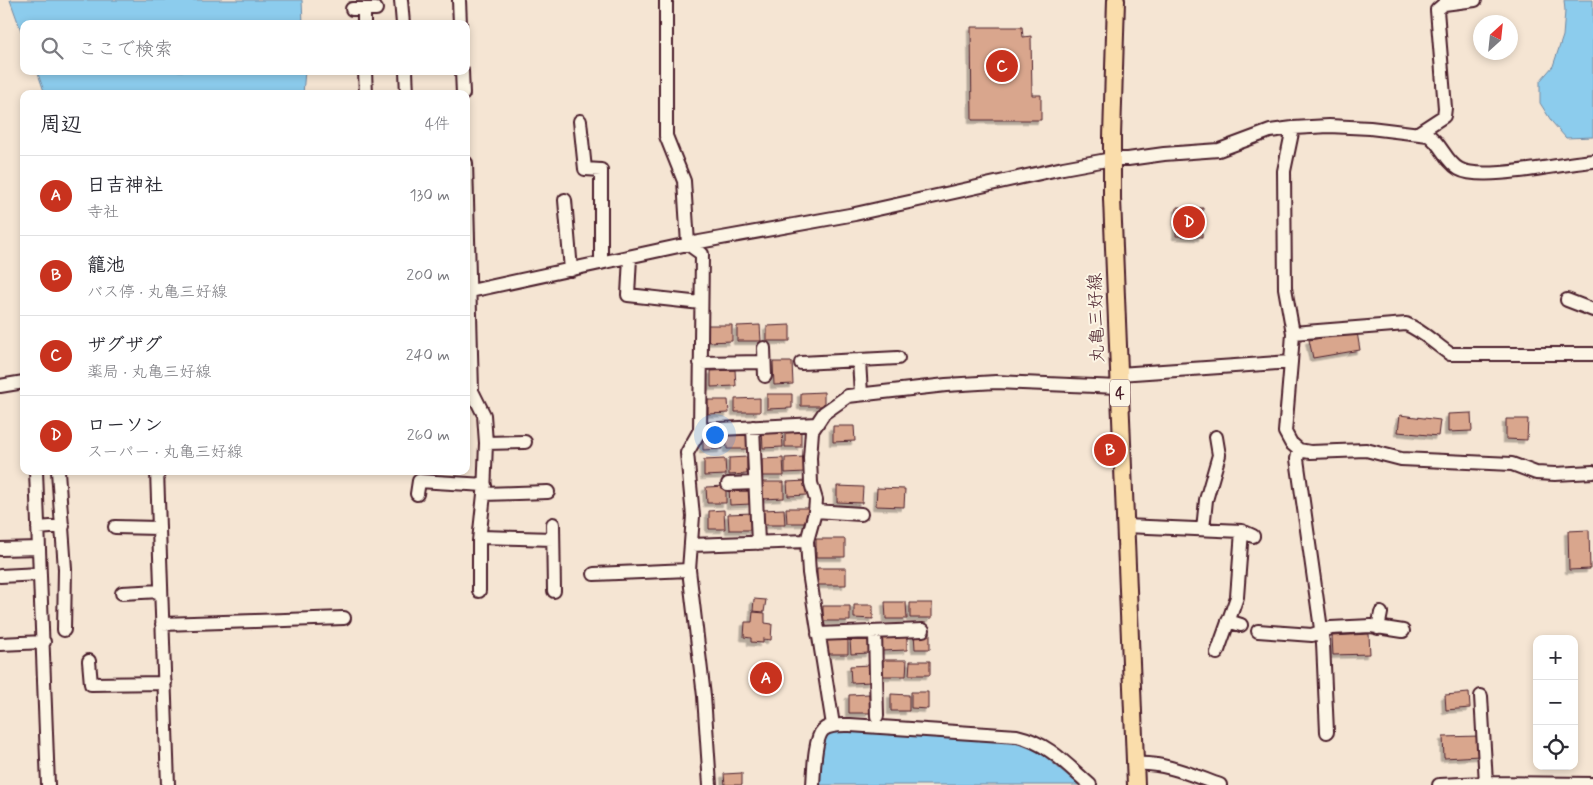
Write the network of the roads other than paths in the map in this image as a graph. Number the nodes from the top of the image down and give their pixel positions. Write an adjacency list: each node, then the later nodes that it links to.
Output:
1 (401, 0): 8 (street)
2 (459, 0): 9 (street)
3 (666, 0): 22 (street)
4 (1116, 0): 19 (main road, 丸亀三好線 / 4)
5 (1473, 0): 18 (street)
6 (364, 9): 7 (street)
7 (364, 20)
8 (403, 20)
9 (460, 20)
10 (366, 75): 13 (street)
11 (406, 75): 14 (street)
12 (462, 75): 15 (street)
13 (366, 90)
14 (407, 90)
15 (463, 90)
16 (580, 121): 24 (street)
17 (1293, 128): 18 (street); 19 (street); 31 (street)
18 (1418, 133): 20 (street)
19 (1112, 158): 22 (street); 41 (main road, 丸亀三好線 / 4)
20 (1593, 161)
21 (565, 200): 25 (street)
22 (688, 244): 23 (street); 28 (street)
23 (630, 257): 24 (street); 28 (street)
24 (602, 263): 25 (street)
25 (571, 270): 26 (street)
26 (470, 292)
27 (1568, 300): 29 (street)
28 (701, 303): 39 (street)
29 (1593, 310): 30 (street)
30 (1593, 317)
31 (1293, 333): 33 (street); 38 (street)
32 (764, 348): 36 (street)
33 (1593, 354)
34 (898, 358): 35 (street)
35 (859, 360): 37 (street); 45 (street)
36 (764, 362): 39 (street); 40 (street)
37 (800, 362)
38 (1290, 362): 41 (street); 52 (street)
39 (700, 363): 48 (street)
40 (765, 376)
41 (1119, 380): 45 (street); 66 (main road, 丸亀三好線 / 4)
42 (20, 383): 44 (street)
43 (470, 383): 51 (street)
44 (0, 386)
45 (861, 394): 46 (street)
46 (817, 424): 47 (street); 62 (street)
47 (753, 427): 48 (street); 57 (street)
48 (700, 430): 75 (street)
49 (1216, 438): 70 (street)
50 (525, 442): 51 (street)
51 (486, 443): 59 (street)
52 (1299, 450): 53 (street); 96 (street)
53 (1593, 472)
54 (36, 475): 68 (street)
55 (58, 475): 65 (street)
56 (157, 475): 69 (street)
57 (755, 483): 58 (street); 74 (street)
58 (728, 484)
59 (484, 489): 60 (street); 61 (street); 71 (street)
60 (548, 492)
61 (417, 494)
62 (815, 511): 63 (street); 73 (street)
63 (861, 514)
64 (553, 524): 72 (street)
65 (63, 526): 68 (street); 92 (street)
66 (1125, 526): 70 (street); 108 (main road, 丸亀三好線 / 4)
67 (115, 527): 69 (street)
68 (38, 528): 77 (street)
69 (158, 528): 82 (street)
70 (1203, 529): 88 (street)
71 (480, 537): 72 (street); 83 (street)
72 (553, 539): 84 (street)
73 (807, 541): 74 (street); 98 (street)
74 (758, 543): 75 (street)
75 (691, 545): 78 (street)
76 (0, 548): 77 (street)
77 (39, 548): 79 (street)
78 (690, 570): 80 (street); 114 (street)
79 (40, 574): 81 (street); 99 (street)
80 (594, 574)
81 (0, 576)
82 (161, 591): 85 (street); 89 (street)
83 (479, 591)
84 (554, 591)
85 (122, 593)
86 (1381, 613): 91 (street)
87 (344, 618): 89 (street)
88 (1228, 621): 90 (street); 101 (street)
89 (162, 624): 103 (street)
90 (1241, 625)
91 (1378, 628): 96 (street); 97 (street)
92 (64, 630)
93 (923, 630): 95 (street)
94 (1258, 631): 96 (street)
95 (875, 632): 98 (street); 105 (street)
96 (1321, 632): 107 (street)
97 (1403, 632)
98 (818, 634): 106 (street)
99 (44, 642): 100 (street); 112 (street)
100 (0, 644)
101 (1217, 653)
102 (88, 661): 103 (street)
103 (165, 683): 113 (street)
104 (1481, 696): 109 (street)
105 (877, 716)
106 (833, 725): 115 (street); 116 (street)
107 (1327, 732)
108 (1136, 764): 117 (main road, 丸亀三好線 / 4); 118 (street)
109 (1486, 783): 110 (street); 119 (street)
110 (1562, 784): 111 (street)
111 (1593, 784)
112 (48, 785)
113 (168, 785)
114 (710, 785)
115 (813, 785)
116 (1090, 785)
117 (1136, 785)
118 (1220, 785)
119 (1439, 785)

